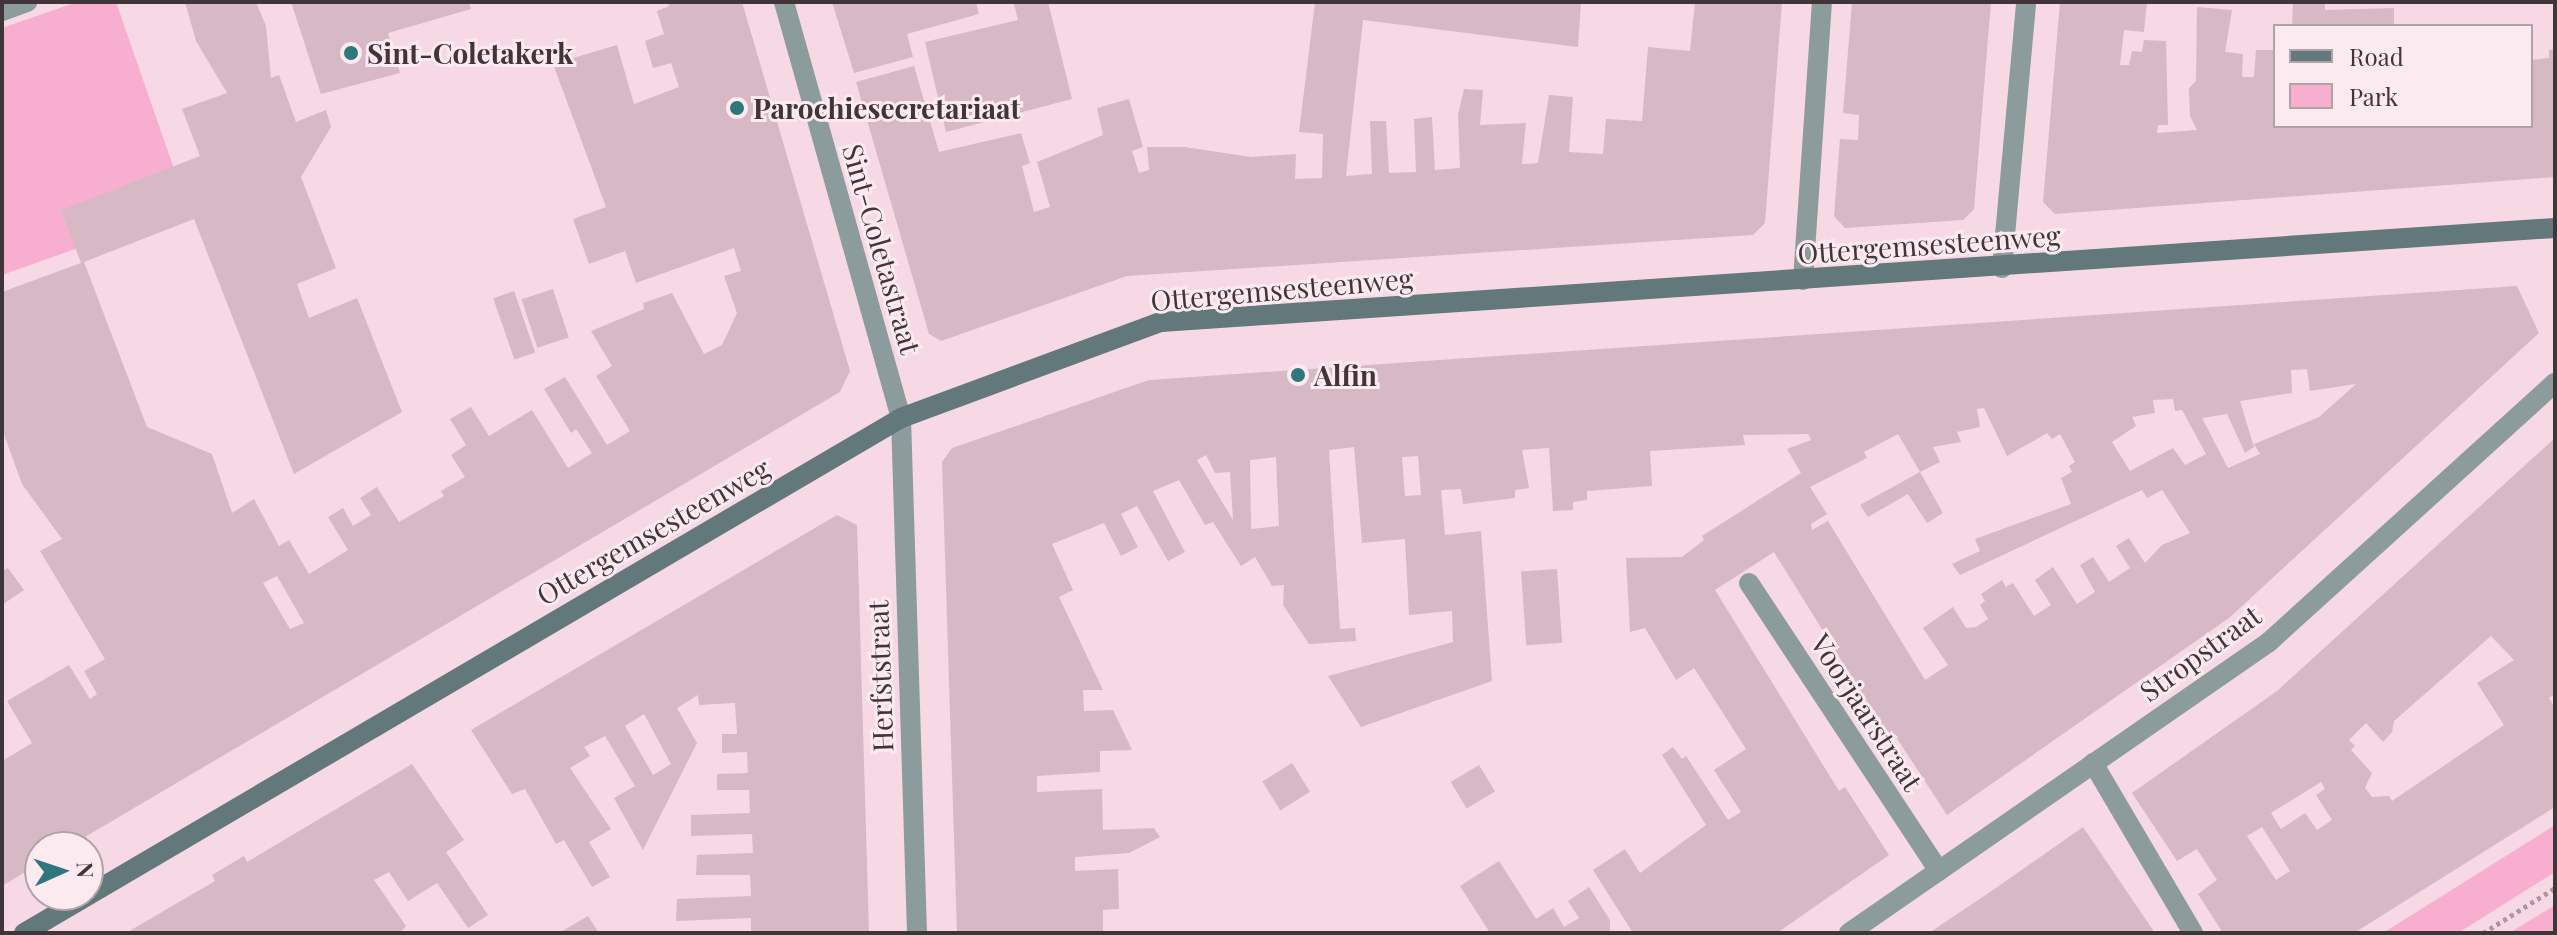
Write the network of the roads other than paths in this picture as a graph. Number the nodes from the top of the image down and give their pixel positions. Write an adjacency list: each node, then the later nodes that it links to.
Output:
1 (27, 2): 5 (street)
2 (784, 2): 10 (street, Sint-Coletastraat)
3 (1822, 2): 8 (street)
4 (2026, 2): 7 (street)
5 (2, 11)
6 (2555, 228): 7 (street, Ottergemsesteenweg)
7 (2002, 268): 8 (street, Ottergemsesteenweg)
8 (1803, 280): 10 (street, Ottergemsesteenweg)
9 (2555, 383): 12 (street, Stropstraat)
10 (901, 418): 14 (street, Ottergemsesteenweg); 15 (street, Herfststraat)
11 (1749, 583): 13 (street, Voorjaarstraat)
12 (2093, 763): 13 (street, Stropstraat); 17 (street)
13 (1939, 871): 16 (street, Stropstraat)
14 (24, 933)
15 (917, 933)
16 (1849, 933)
17 (2193, 933)

